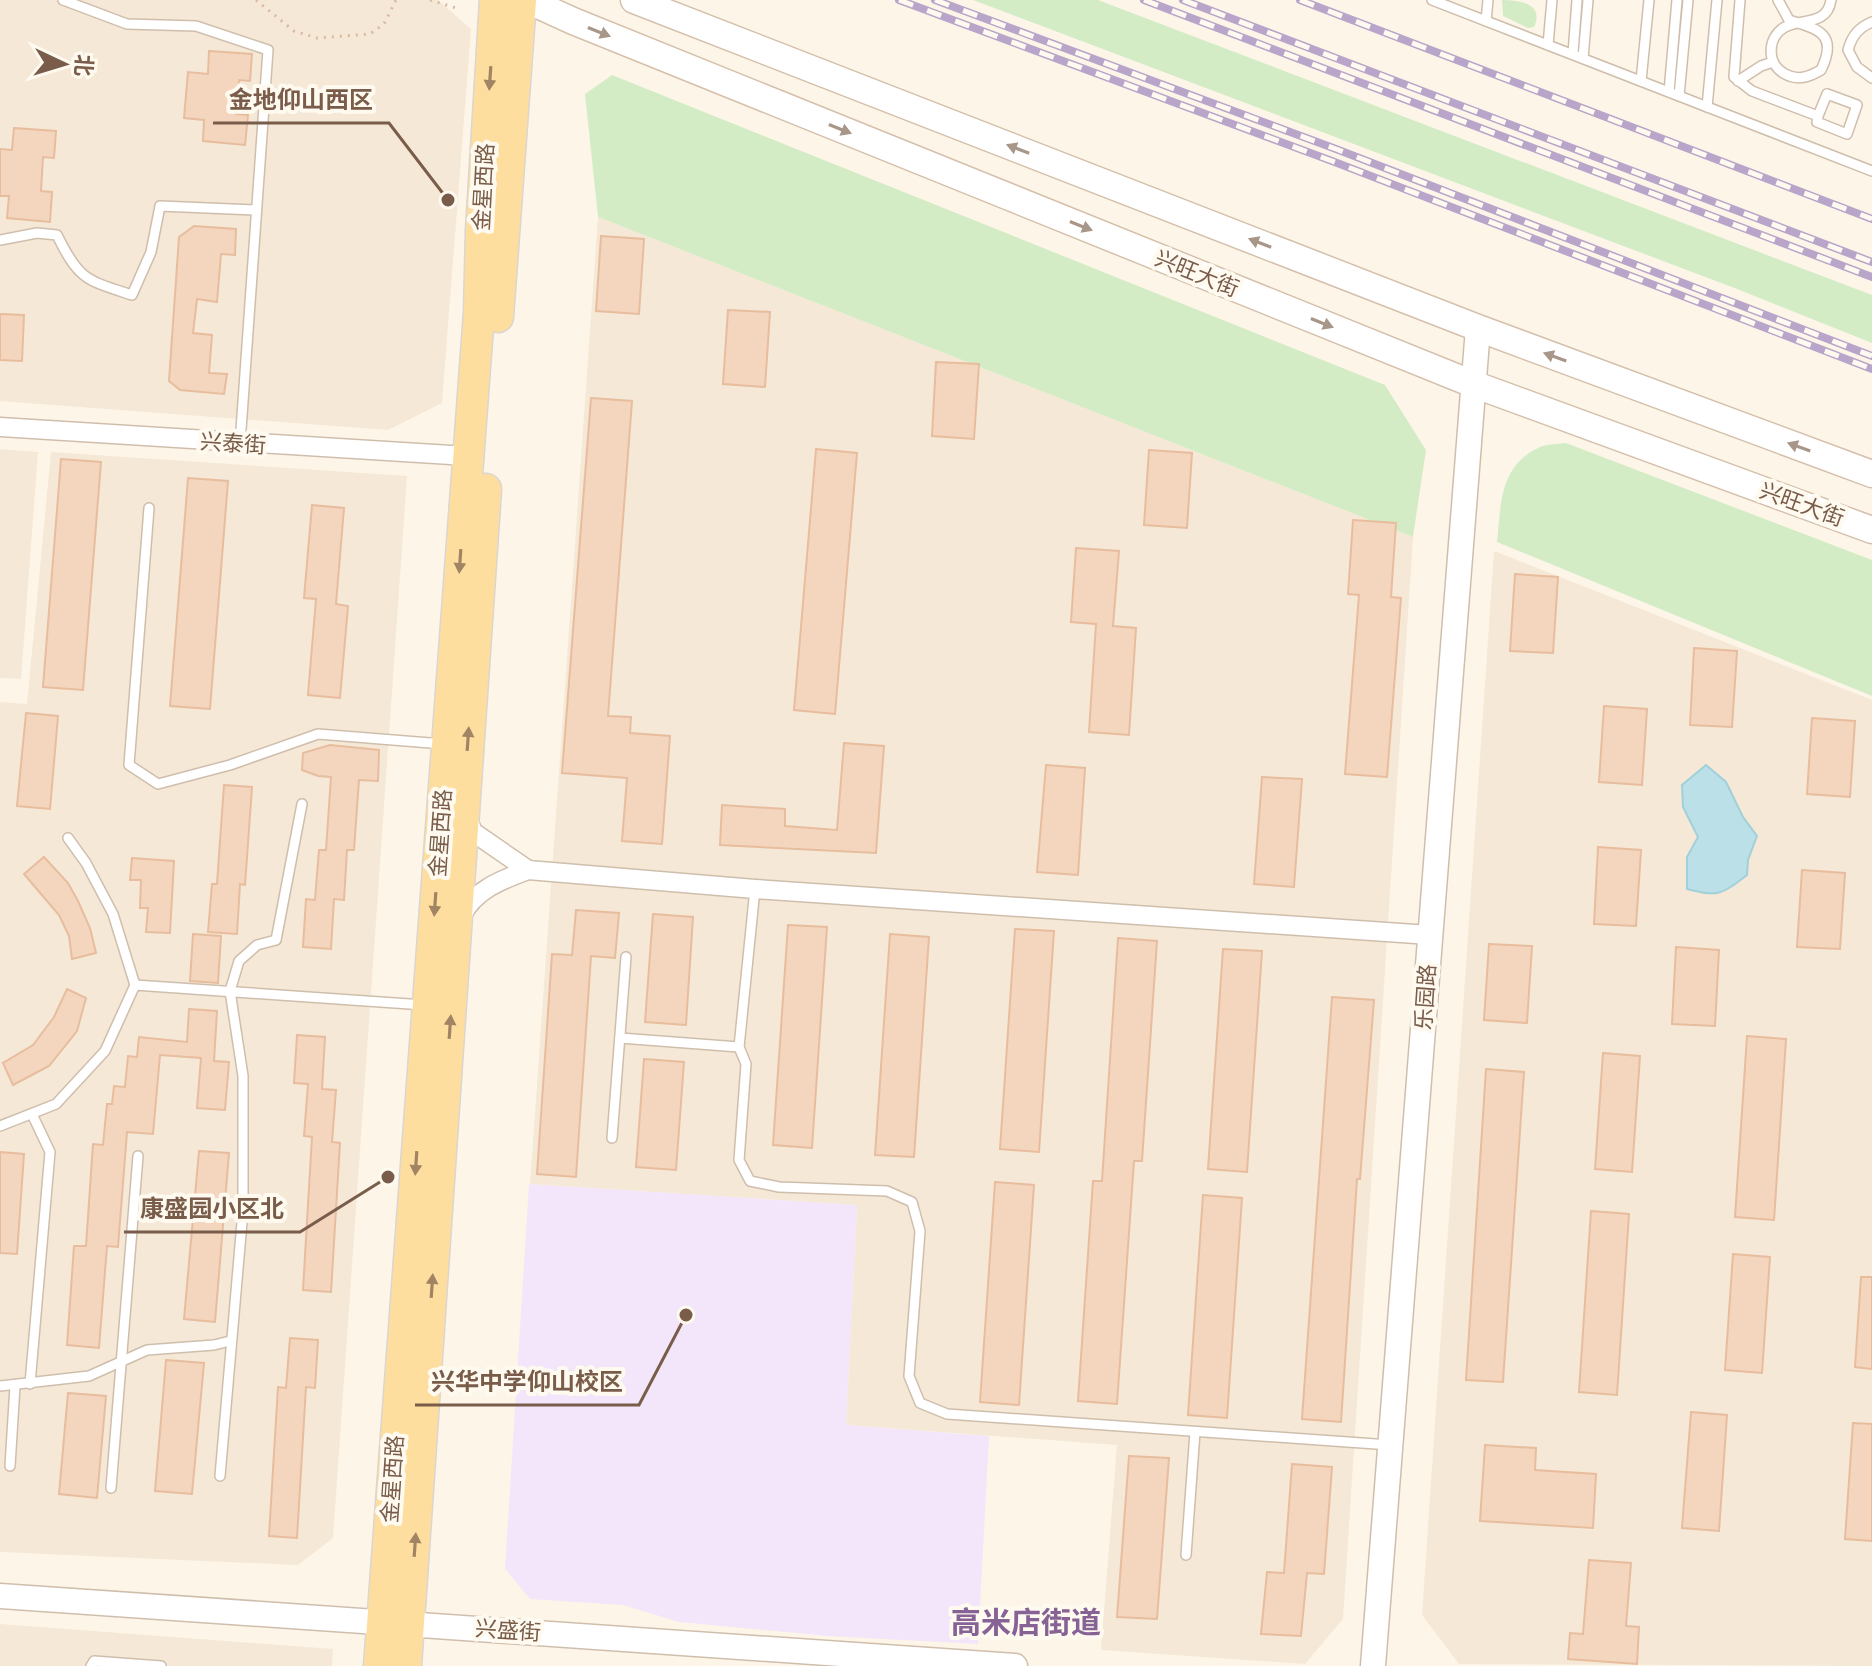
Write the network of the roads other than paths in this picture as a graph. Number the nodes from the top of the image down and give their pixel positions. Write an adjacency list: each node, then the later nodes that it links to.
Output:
1 (63, 0): 32 (lane)
2 (495, 0): 38 (main road, 金星西路, one-way to 38)
3 (521, 0): 44 (main road, 金星西路, one-way to 3)
4 (527, 0): 35 (main road, 兴旺大街, one-way to 35)
5 (634, 0): 34 (main road, one-way to 5)
6 (1432, 0): 18 (lane)
7 (1488, 0): 18 (lane)
8 (1552, 0): 21 (lane)
9 (1577, 0): 22 (lane)
10 (1588, 0): 23 (lane)
11 (1649, 0): 26 (lane)
12 (1677, 0): 28 (lane)
13 (1688, 0): 28 (lane)
14 (1717, 0): 29 (lane)
15 (1740, 0): 27 (lane)
16 (1778, 0): 20 (lane)
17 (1831, 0): 20 (lane)
18 (1486, 21): 21 (lane)
19 (1872, 22): 25 (lane)
20 (1797, 23): 24 (lane); 24 (lane)
21 (1548, 45): 22 (lane)
22 (1573, 54): 23 (lane)
23 (1583, 58): 26 (lane)
24 (1773, 62): 27 (lane)
25 (1872, 78)
26 (1641, 81): 28 (lane)
27 (1738, 81): 30 (lane)
28 (1674, 94): 29 (lane)
29 (1707, 107): 31 (lane)
30 (1818, 116): 30 (lane)
31 (1872, 171)
32 (255, 210): 33 (lane); 37 (lane)
33 (0, 240)
34 (1478, 328): 35 (street, 乐园路); 39 (main road, one-way to 34)
35 (1473, 384): 41 (main road, 兴旺大街); 49 (street, 乐园路)
36 (0, 427): 37 (street, 兴泰街)
37 (240, 444): 38 (street, 兴泰街)
38 (467, 456): 42 (main road, 金星西路, one-way to 42)
39 (1872, 474)
40 (149, 508): 42 (lane)
41 (1872, 530)
42 (446, 745): 53 (main road, 金星西路, one-way to 53)
43 (302, 804): 52 (lane)
44 (463, 809): 46 (street); 48 (main road, 金星西路)
45 (68, 838): 51 (lane)
46 (528, 870): 47 (street); 48 (street)
47 (755, 889): 49 (street); 55 (lane)
48 (456, 927): 72 (main road, 金星西路, one-way to 48)
49 (1430, 935): 66 (street, 乐园路)
50 (626, 957): 54 (lane)
51 (135, 985): 52 (lane); 56 (lane)
52 (230, 991): 53 (lane); 60 (lane)
53 (428, 1005): 72 (main road, 金星西路, one-way to 72)
54 (620, 1038): 55 (lane); 58 (lane)
55 (739, 1047): 65 (lane)
56 (32, 1114): 57 (lane); 62 (lane)
57 (0, 1126)
58 (612, 1138)
59 (138, 1156): 61 (lane)
60 (230, 1341): 61 (lane); 68 (lane)
61 (122, 1361): 62 (lane); 69 (lane)
62 (30, 1384): 64 (lane)
63 (0, 1386): 64 (lane)
64 (15, 1386): 67 (lane)
65 (1195, 1432): 66 (lane); 70 (lane)
66 (1390, 1445): 78 (street, 乐园路)
67 (10, 1466)
68 (220, 1476)
69 (111, 1488)
70 (1186, 1555)
71 (0, 1596): 72 (street, 兴盛街)
72 (396, 1622): 75 (main road, 金星西路); 76 (main road, 金星西路); 77 (street, 兴盛街)
73 (91, 1666): 74 (lane)
74 (161, 1666)
75 (379, 1666)
76 (406, 1666)
77 (1015, 1666)
78 (1373, 1666)

